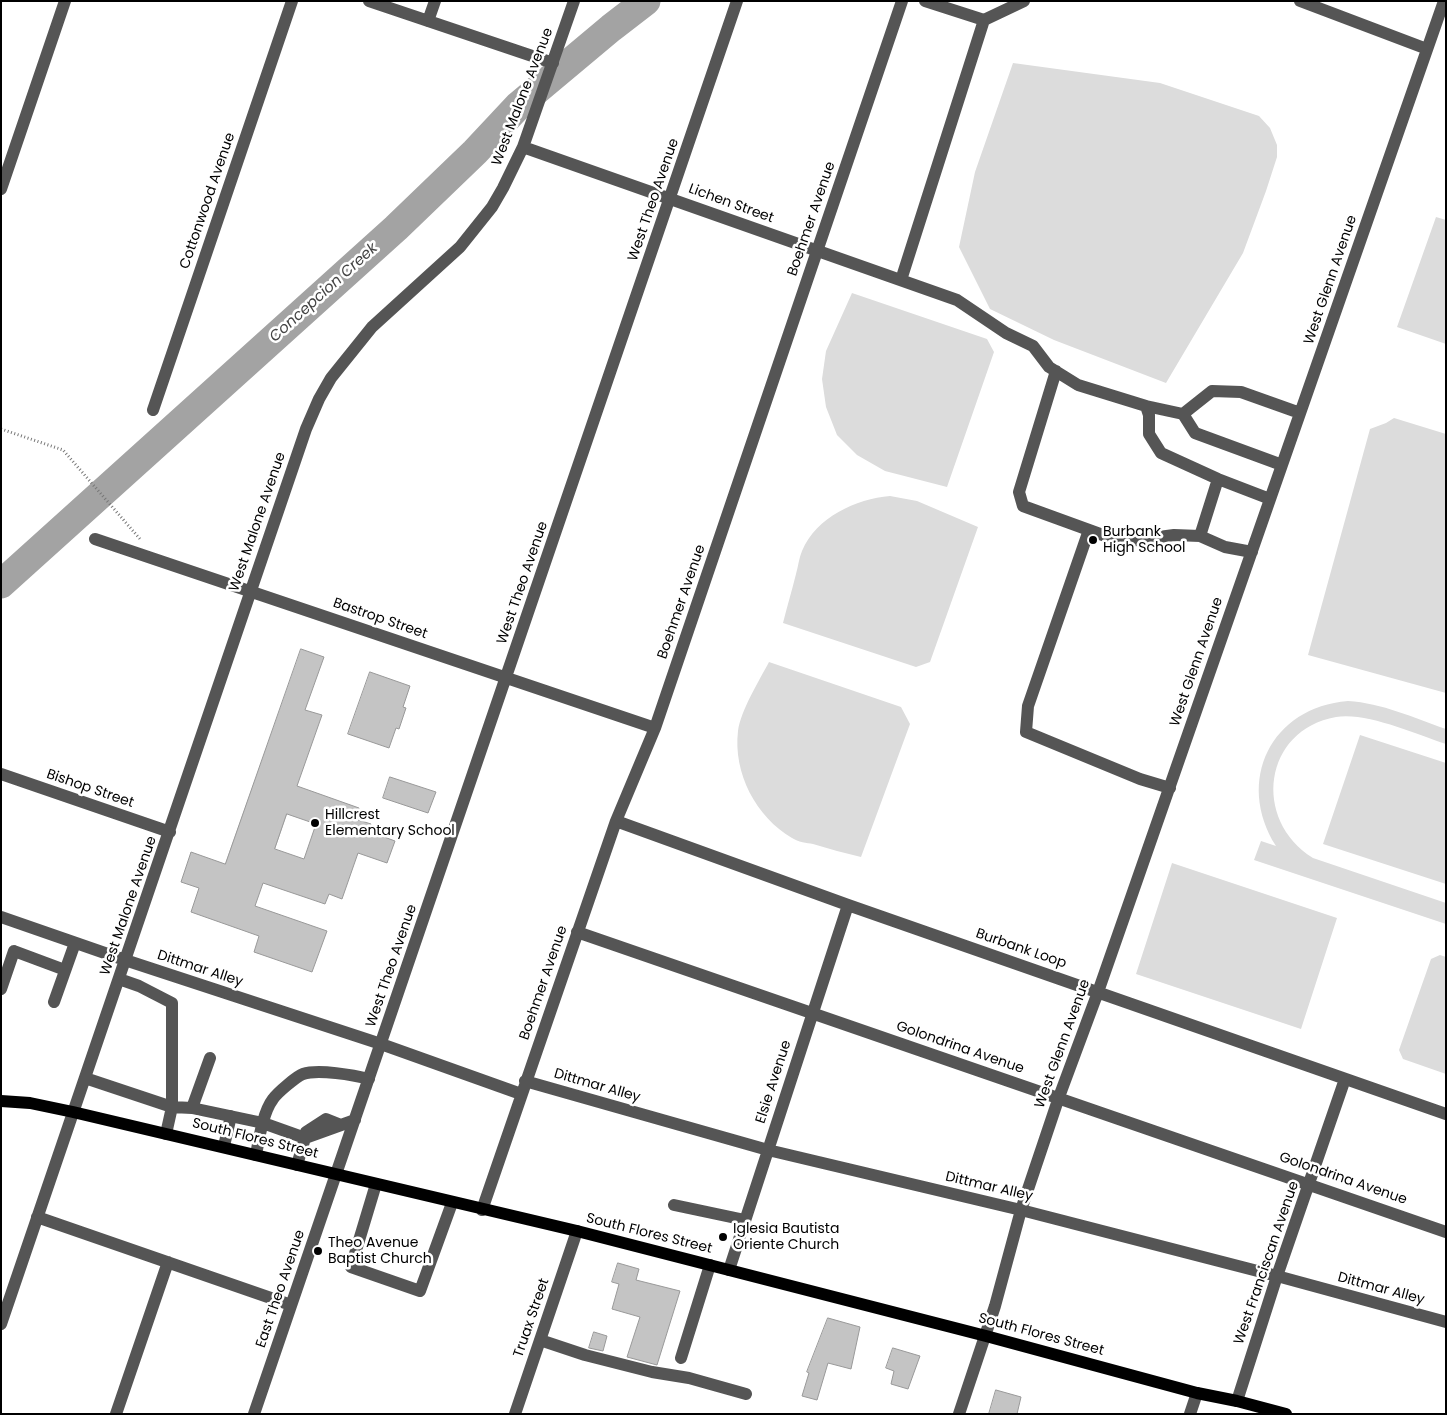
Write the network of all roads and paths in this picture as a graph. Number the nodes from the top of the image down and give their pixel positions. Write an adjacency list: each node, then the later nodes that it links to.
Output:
1 (65, 1): 17 (street)
2 (292, 1): 23 (street, Cottonwood Avenue)
3 (369, 1): 13 (street)
4 (435, 1): 13 (street)
5 (574, 1): 15 (street, West Malone Avenue)
6 (737, 1): 18 (street, West Theo Avenue)
7 (902, 1): 19 (street, Boehmer Avenue)
8 (925, 1): 12 (street)
9 (1024, 1): 12 (street)
10 (1300, 1): 14 (street)
11 (1439, 3): 14 (street, West Glenn Avenue)
12 (984, 20): 20 (street)
13 (428, 21): 15 (street)
14 (1427, 49): 24 (street, West Glenn Avenue)
15 (553, 64): 16 (street, West Malone Avenue)
16 (522, 147): 18 (street, Lichen Street); 35 (street, West Malone Avenue)
17 (1, 189)
18 (670, 198): 19 (street, Lichen Street); 36 (street, West Theo Avenue)
19 (816, 250): 20 (street, Lichen Street); 37 (street, Boehmer Avenue)
20 (901, 280): 21 (street, Lichen Street)
21 (1056, 371): 22 (street, Lichen Street); 30 (street)
22 (1146, 406): 25 (street, Lichen Street); 28 (street)
23 (153, 410)
24 (1300, 413): 25 (street); 27 (street, West Glenn Avenue)
25 (1183, 414): 27 (street)
26 (1, 429): 34 (path)
27 (1282, 465): 29 (street, West Glenn Avenue)
28 (1218, 479): 29 (street); 31 (street)
29 (1270, 499): 33 (street, West Glenn Avenue)
30 (1089, 530): 31 (street); 39 (street)
31 (1200, 536): 33 (street)
32 (95, 539): 34 (street, Bastrop Street)
33 (1252, 552): 39 (street, West Glenn Avenue)
34 (140, 554): 35 (street, Bastrop Street)
35 (251, 591): 36 (street, Bastrop Street); 41 (street, West Malone Avenue)
36 (506, 678): 37 (street, Bastrop Street); 53 (street, West Theo Avenue)
37 (655, 728): 40 (street, Boehmer Avenue)
38 (1, 774): 41 (street, Bishop Street)
39 (1170, 788): 50 (street, West Glenn Avenue)
40 (616, 821): 42 (street, Burbank Loop); 44 (street, Boehmer Avenue)
41 (170, 832): 46 (street, West Malone Avenue)
42 (848, 905): 50 (street, Burbank Loop); 52 (street, Elsie Avenue)
43 (1, 917): 45 (street, Dittmar Alley)
44 (578, 932): 52 (street, Golondrina Avenue); 58 (street, Boehmer Avenue)
45 (75, 942): 46 (street, Dittmar Alley); 47 (street)
46 (125, 960): 48 (street, West Malone Avenue); 53 (street, Dittmar Alley)
47 (65, 970): 49 (street); 51 (street)
48 (119, 979): 55 (street, West Malone Avenue); 62 (street)
49 (1, 989)
50 (1098, 992): 56 (street, Burbank Loop); 60 (street, West Glenn Avenue)
51 (54, 1002)
52 (813, 1014): 60 (street, Golondrina Avenue); 72 (street, Elsie Avenue)
53 (381, 1044): 57 (street, West Theo Avenue); 59 (street, Dittmar Alley)
54 (210, 1058): 63 (street)
55 (85, 1078): 62 (street); 64 (street, West Malone Avenue)
56 (1345, 1079): 65 (street, Burbank Loop); 76 (street, West Franciscan Avenue)
57 (369, 1080): 67 (street, West Theo Avenue); 68 (street)
58 (525, 1081): 59 (street, Boehmer Avenue); 72 (street, Dittmar Alley)
59 (521, 1094): 80 (street, Boehmer Avenue)
60 (1059, 1098): 76 (street, Golondrina Avenue); 81 (street, West Glenn Avenue)
61 (1, 1101): 64 (main road, South Flores Street)
62 (172, 1107): 63 (street); 69 (street)
63 (192, 1108): 66 (street)
64 (73, 1112): 69 (main road, South Flores Street); 82 (street, West Malone Avenue)
65 (1446, 1114)
66 (231, 1116): 68 (street); 71 (street)
67 (355, 1120): 70 (street); 75 (street, West Theo Avenue)
68 (263, 1123): 70 (street); 73 (street)
69 (166, 1134): 71 (main road, South Flores Street)
70 (302, 1137): 74 (street)
71 (224, 1146): 73 (main road, South Flores Street)
72 (768, 1150): 81 (street, Dittmar Alley); 83 (street, Elsie Avenue)
73 (256, 1155): 74 (main road, South Flores Street)
74 (297, 1165): 75 (main road, South Flores Street)
75 (336, 1174): 77 (main road, South Flores Street); 90 (street, East Theo Avenue)
76 (1309, 1183): 85 (street, Golondrina Avenue); 89 (street, West Franciscan Avenue)
77 (376, 1184): 78 (main road, South Flores Street); 78 (street)
78 (452, 1203): 80 (main road, South Flores Street)
79 (674, 1206): 83 (street)
80 (482, 1210): 84 (main road, South Flores Street)
81 (1021, 1210): 89 (street, Dittmar Alley); 93 (street, West Glenn Avenue)
82 (37, 1217): 86 (street); 92 (street, West Malone Avenue)
83 (744, 1220): 88 (street, Elsie Avenue)
84 (577, 1231): 87 (main road, South Flores Street); 94 (street, Truax Street)
85 (1446, 1232)
86 (168, 1262): 90 (street); 99 (street)
87 (710, 1265): 88 (main road, South Flores Street); 95 (street)
88 (728, 1270): 93 (main road, South Flores Street)
89 (1277, 1276): 91 (street, Dittmar Alley); 98 (street, West Franciscan Avenue)
90 (291, 1305): 100 (street, East Theo Avenue)
91 (1446, 1322)
92 (1, 1324)
93 (986, 1336): 96 (main road, South Flores Street); 102 (street, West Glenn Avenue)
94 (540, 1340): 97 (street); 101 (street, Truax Street)
95 (682, 1358)
96 (1197, 1393): 98 (main road, South Flores Street); 103 (street)
97 (746, 1394)
98 (1237, 1401): 104 (main road, South Flores Street)
99 (116, 1414)
100 (254, 1414)
101 (515, 1414)
102 (960, 1414)
103 (1190, 1414)
104 (1286, 1414)

